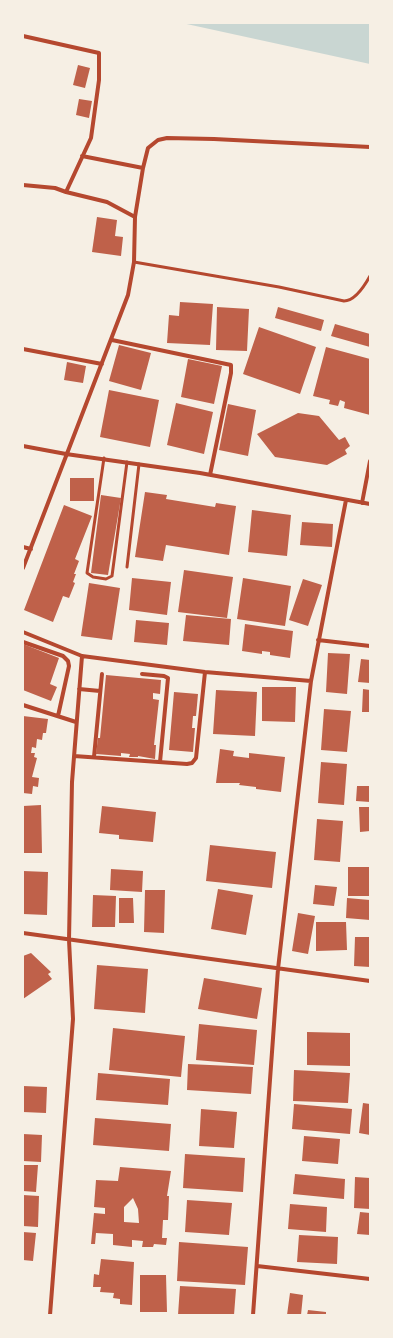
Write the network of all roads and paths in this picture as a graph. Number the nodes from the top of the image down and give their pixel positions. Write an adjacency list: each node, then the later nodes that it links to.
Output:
1 (23, 36): 3 (street)
2 (370, 147): 4 (street)
3 (82, 156): 4 (street); 6 (street)
4 (143, 168): 7 (street)
5 (23, 185): 6 (street)
6 (66, 192): 7 (street)
7 (135, 217): 8 (street)
8 (134, 262): 9 (lane); 10 (street)
9 (370, 276)
10 (112, 340): 12 (street); 19 (street)
11 (23, 349): 12 (street)
12 (102, 364): 14 (street)
13 (23, 446): 14 (street)
14 (66, 454): 15 (street); 24 (street)
15 (104, 458): 17 (street); 17 (lane)
16 (370, 461): 21 (street)
17 (127, 462): 18 (street)
18 (139, 464): 19 (street); 25 (lane)
19 (210, 475): 20 (street)
20 (346, 500): 21 (street); 28 (street)
21 (362, 503): 22 (street)
22 (370, 504)
23 (23, 548): 24 (street)
24 (31, 549): 26 (street)
25 (127, 567)
26 (23, 568)
27 (23, 632): 31 (street)
28 (318, 640): 30 (street); 35 (street)
29 (23, 642): 39 (street)
30 (370, 646)
31 (82, 656): 32 (street); 36 (street)
32 (205, 672): 35 (street); 43 (street)
33 (102, 674): 37 (street)
34 (142, 674): 43 (street)
35 (311, 681): 46 (street)
36 (79, 689): 37 (street); 40 (street)
37 (100, 691): 42 (street)
38 (23, 705): 39 (street)
39 (58, 716): 40 (street)
40 (76, 722): 41 (street)
41 (74, 756): 42 (street); 45 (street)
42 (94, 757): 43 (street)
43 (160, 762)
44 (23, 933): 45 (street)
45 (69, 940): 46 (street); 50 (street)
46 (278, 969): 47 (street); 48 (street)
47 (370, 981)
48 (257, 1266): 49 (street); 51 (street)
49 (370, 1279)
50 (50, 1315)
51 (253, 1315)

